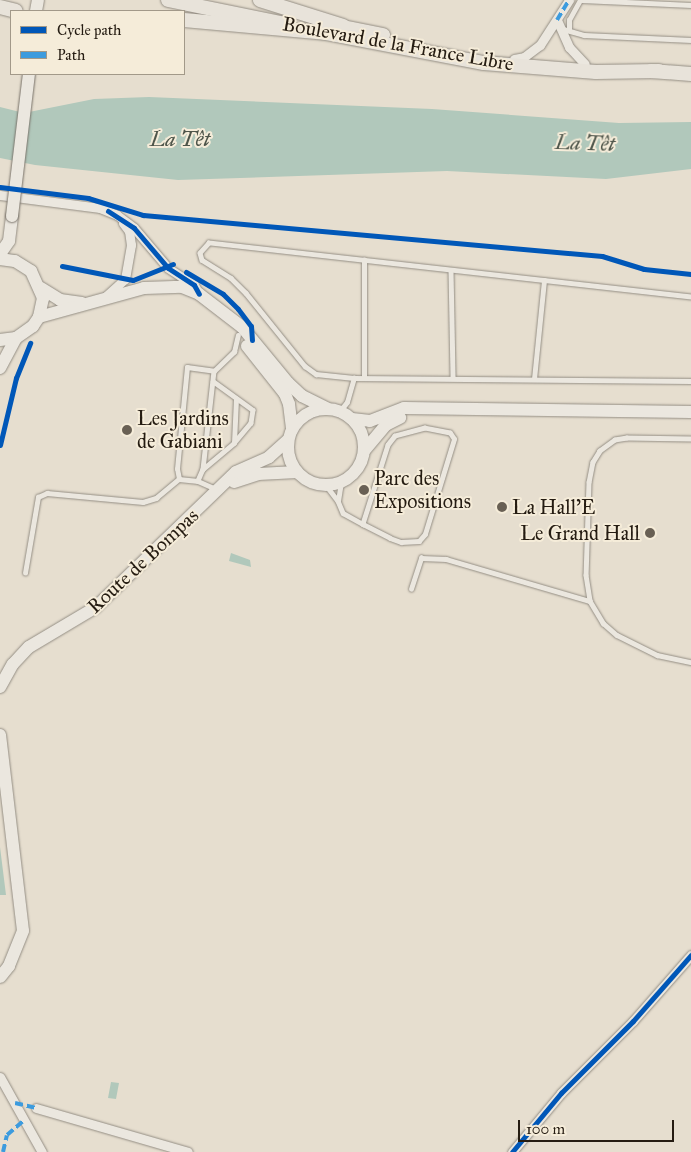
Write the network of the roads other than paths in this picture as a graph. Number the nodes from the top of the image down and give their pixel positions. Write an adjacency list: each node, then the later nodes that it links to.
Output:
1 (168, 0): 11 (main road, Boulevard de la France Libre)
2 (204, 0): 9 (main road, Boulevard de la France Libre)
3 (260, 0): 9 (main road)
4 (569, 0): 8 (street)
5 (581, 0): 6 (lane); 10 (lane)
6 (691, 5)
7 (185, 20): 11 (main road)
8 (557, 20): 10 (street); 13 (street)
9 (343, 26): 13 (main road, Boulevard de la France Libre)
10 (566, 29): 12 (lane); 14 (street)
11 (327, 33): 15 (main road, Boulevard de la France Libre)
12 (691, 40)
13 (514, 59): 14 (main road, Boulevard de la France Libre)
14 (585, 64): 15 (main road, Boulevard de la France Libre)
15 (659, 71): 16 (main road, Boulevard de la France Libre)
16 (691, 74)
17 (29, 75): 20 (main road, bridge)
18 (0, 195): 19 (street)
19 (116, 215): 28 (street); 30 (street)
20 (9, 241): 21 (main road); 24 (main road)
21 (0, 254)
22 (0, 259): 24 (main road)
23 (364, 260): 25 (lane); 40 (lane); 41 (lane)
24 (23, 265): 27 (main road)
25 (452, 270): 26 (lane); 42 (lane)
26 (544, 281): 29 (lane); 43 (lane)
27 (41, 288): 30 (main road); 32 (main road)
28 (199, 294): 30 (main road); 31 (main road)
29 (691, 297)
30 (94, 304): 32 (main road)
31 (216, 306): 33 (main road); 47 (main road)
32 (39, 317): 34 (main road)
33 (238, 335): 36 (lane); 37 (main road)
34 (16, 338): 35 (main road); 38 (main road)
35 (0, 340)
36 (234, 352): 37 (lane); 39 (lane)
37 (251, 352): 52 (main road)
38 (0, 368)
39 (214, 371): 44 (lane); 58 (lane)
40 (354, 378): 41 (lane); 49 (lane)
41 (364, 378): 42 (lane)
42 (453, 378): 43 (lane)
43 (534, 379): 45 (lane)
44 (213, 381): 46 (lane); 56 (lane)
45 (691, 381)
46 (236, 399): 54 (lane); 54 (lane)
47 (327, 408): 49 (main road); 52 (main road)
48 (423, 410): 50 (main road); 51 (main road); 55 (main road)
49 (340, 411): 51 (main road)
50 (691, 412)
51 (352, 419): 55 (main road)
52 (290, 435): 57 (main road); 62 (main road, Route de Bompas)
53 (691, 439): 67 (lane)
54 (234, 443): 56 (lane)
55 (364, 451): 60 (main road)
56 (203, 469): 59 (lane)
57 (297, 472): 61 (main road); 62 (main road, Route de Bompas)
58 (179, 479): 59 (lane); 65 (lane)
59 (198, 481): 62 (lane)
60 (341, 482): 61 (main road); 63 (lane)
61 (326, 485): 63 (lane)
62 (218, 490): 69 (main road, Route de Bompas)
63 (338, 501): 64 (lane)
64 (364, 524): 64 (lane)
65 (25, 573)
66 (411, 589): 67 (lane)
67 (590, 601): 68 (lane)
68 (691, 662)
69 (0, 687)
70 (0, 735): 71 (main road)
71 (16, 876): 73 (main road); 74 (main road)
72 (690, 956): 79 (street)
73 (0, 965)
74 (0, 977)
75 (0, 1078): 77 (street)
76 (36, 1108): 78 (street)
77 (42, 1152)
78 (188, 1152)
79 (512, 1152)

